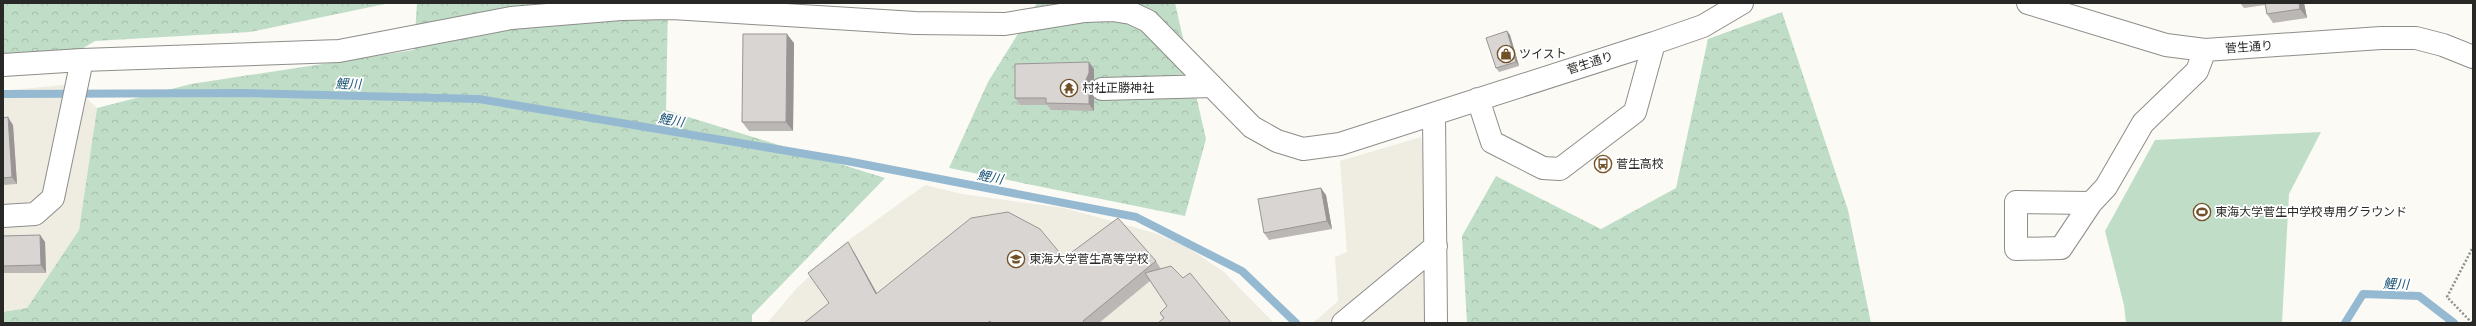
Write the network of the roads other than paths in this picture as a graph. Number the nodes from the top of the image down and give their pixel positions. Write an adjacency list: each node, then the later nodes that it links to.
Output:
1 (1742, 3): 3 (street, 菅生通り)
2 (2028, 3): 4 (street, 菅生通り)
3 (1654, 43): 10 (street, 菅生通り); 10 (street)
4 (2205, 50): 5 (street, 菅生通り); 12 (street)
5 (2473, 57)
6 (3, 65): 7 (street, 菅生通り)
7 (80, 66): 8 (street, 菅生通り); 13 (street)
8 (1212, 86): 9 (street); 11 (street, 菅生通り)
9 (1102, 89)
10 (1478, 99): 11 (street, 菅生通り)
11 (1434, 115): 14 (street)
12 (2091, 203)
13 (3, 216)
14 (1436, 246): 15 (street); 16 (street)
15 (1343, 323)
16 (1436, 323)

